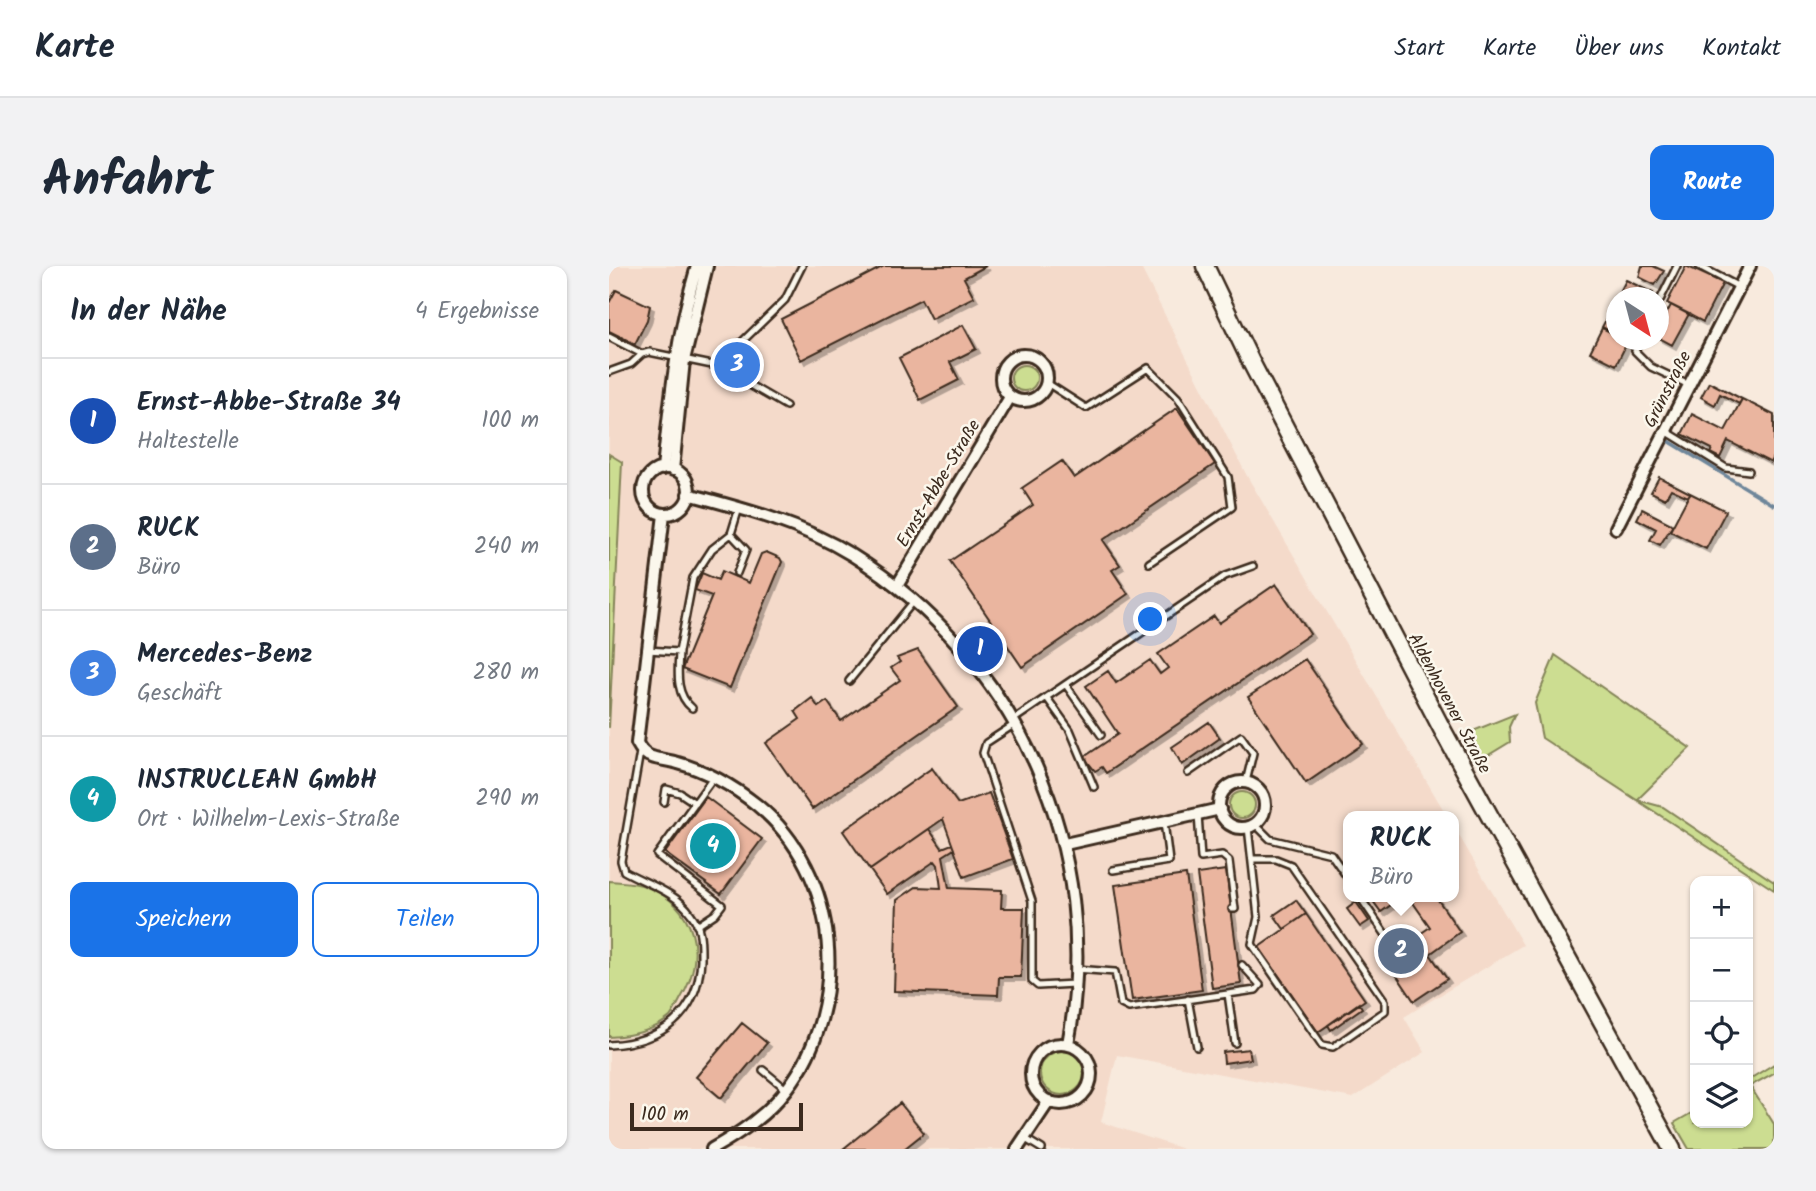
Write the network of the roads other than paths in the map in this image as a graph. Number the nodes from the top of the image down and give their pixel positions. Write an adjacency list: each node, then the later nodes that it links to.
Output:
1 (697, 266): 13 (street)
2 (707, 266): 13 (street)
3 (802, 266): 14 (lane)
4 (1677, 266): 8 (lane)
5 (1699, 266): 9 (lane)
6 (1750, 266): 9 (street, Grünstraße)
7 (1205, 267): 76 (main road, Aldenhovener Straße)
8 (1666, 287)
9 (1739, 287): 17 (street, Grünstraße)
10 (609, 337): 12 (lane)
11 (1635, 350): 17 (lane)
12 (642, 354): 13 (lane); 15 (lane)
13 (679, 359): 14 (lane); 21 (street)
14 (717, 366): 19 (lane)
15 (609, 372)
16 (1047, 383): 18 (street); 18 (street); 28 (lane)
17 (1689, 385): 20 (street, Grünstraße)
18 (1010, 397): 31 (street, Ernst-Abbe-Straße)
19 (786, 406)
20 (1666, 431): 22 (lane); 26 (street, Grünstraße)
21 (668, 469): 23 (street); 25 (street)
22 (1749, 471)
23 (688, 494): 24 (street); 25 (street)
24 (740, 506): 27 (lane); 31 (street)
25 (664, 514): 33 (street)
26 (1616, 528)
27 (731, 534): 30 (lane); 34 (lane)
28 (1149, 563)
29 (1253, 566): 36 (lane)
30 (737, 573)
31 (897, 586): 32 (street)
32 (914, 601): 35 (lane); 39 (street)
33 (647, 650): 34 (lane); 41 (street)
34 (679, 652): 38 (lane)
35 (849, 681)
36 (1066, 685): 37 (lane); 40 (lane)
37 (1047, 698): 39 (lane); 45 (lane)
38 (692, 708)
39 (1014, 722): 52 (street); 62 (lane)
40 (1101, 735)
41 (641, 750): 43 (street); 58 (lane)
42 (1188, 773): 44 (lane)
43 (714, 777): 47 (lane); 70 (street)
44 (1246, 782): 48 (street); 51 (street)
45 (1094, 788)
46 (664, 802): 47 (lane)
47 (695, 803): 58 (lane)
48 (1220, 809): 49 (street); 51 (street)
49 (1198, 814): 50 (street); 57 (lane)
50 (1164, 822): 52 (street); 54 (lane)
51 (1251, 825): 53 (lane); 55 (lane)
52 (1065, 844): 61 (street)
53 (1252, 859): 53 (lane)
54 (1113, 870)
55 (1343, 871)
56 (1363, 902): 59 (lane)
57 (1232, 909)
58 (697, 926): 67 (lane)
59 (1390, 941)
60 (1242, 965): 63 (lane)
61 (1076, 969): 62 (street); 64 (lane)
62 (1076, 984): 66 (street)
63 (1228, 994): 64 (lane); 65 (lane)
64 (1188, 999): 68 (lane)
65 (1235, 1043)
66 (1068, 1044): 71 (street); 71 (street)
67 (609, 1045)
68 (1197, 1047)
69 (763, 1070): 70 (lane)
70 (786, 1089): 73 (street)
71 (1049, 1101): 72 (street)
72 (1024, 1138): 74 (street); 75 (lane)
73 (712, 1149)
74 (1017, 1149)
75 (1042, 1149)
76 (1672, 1149)

